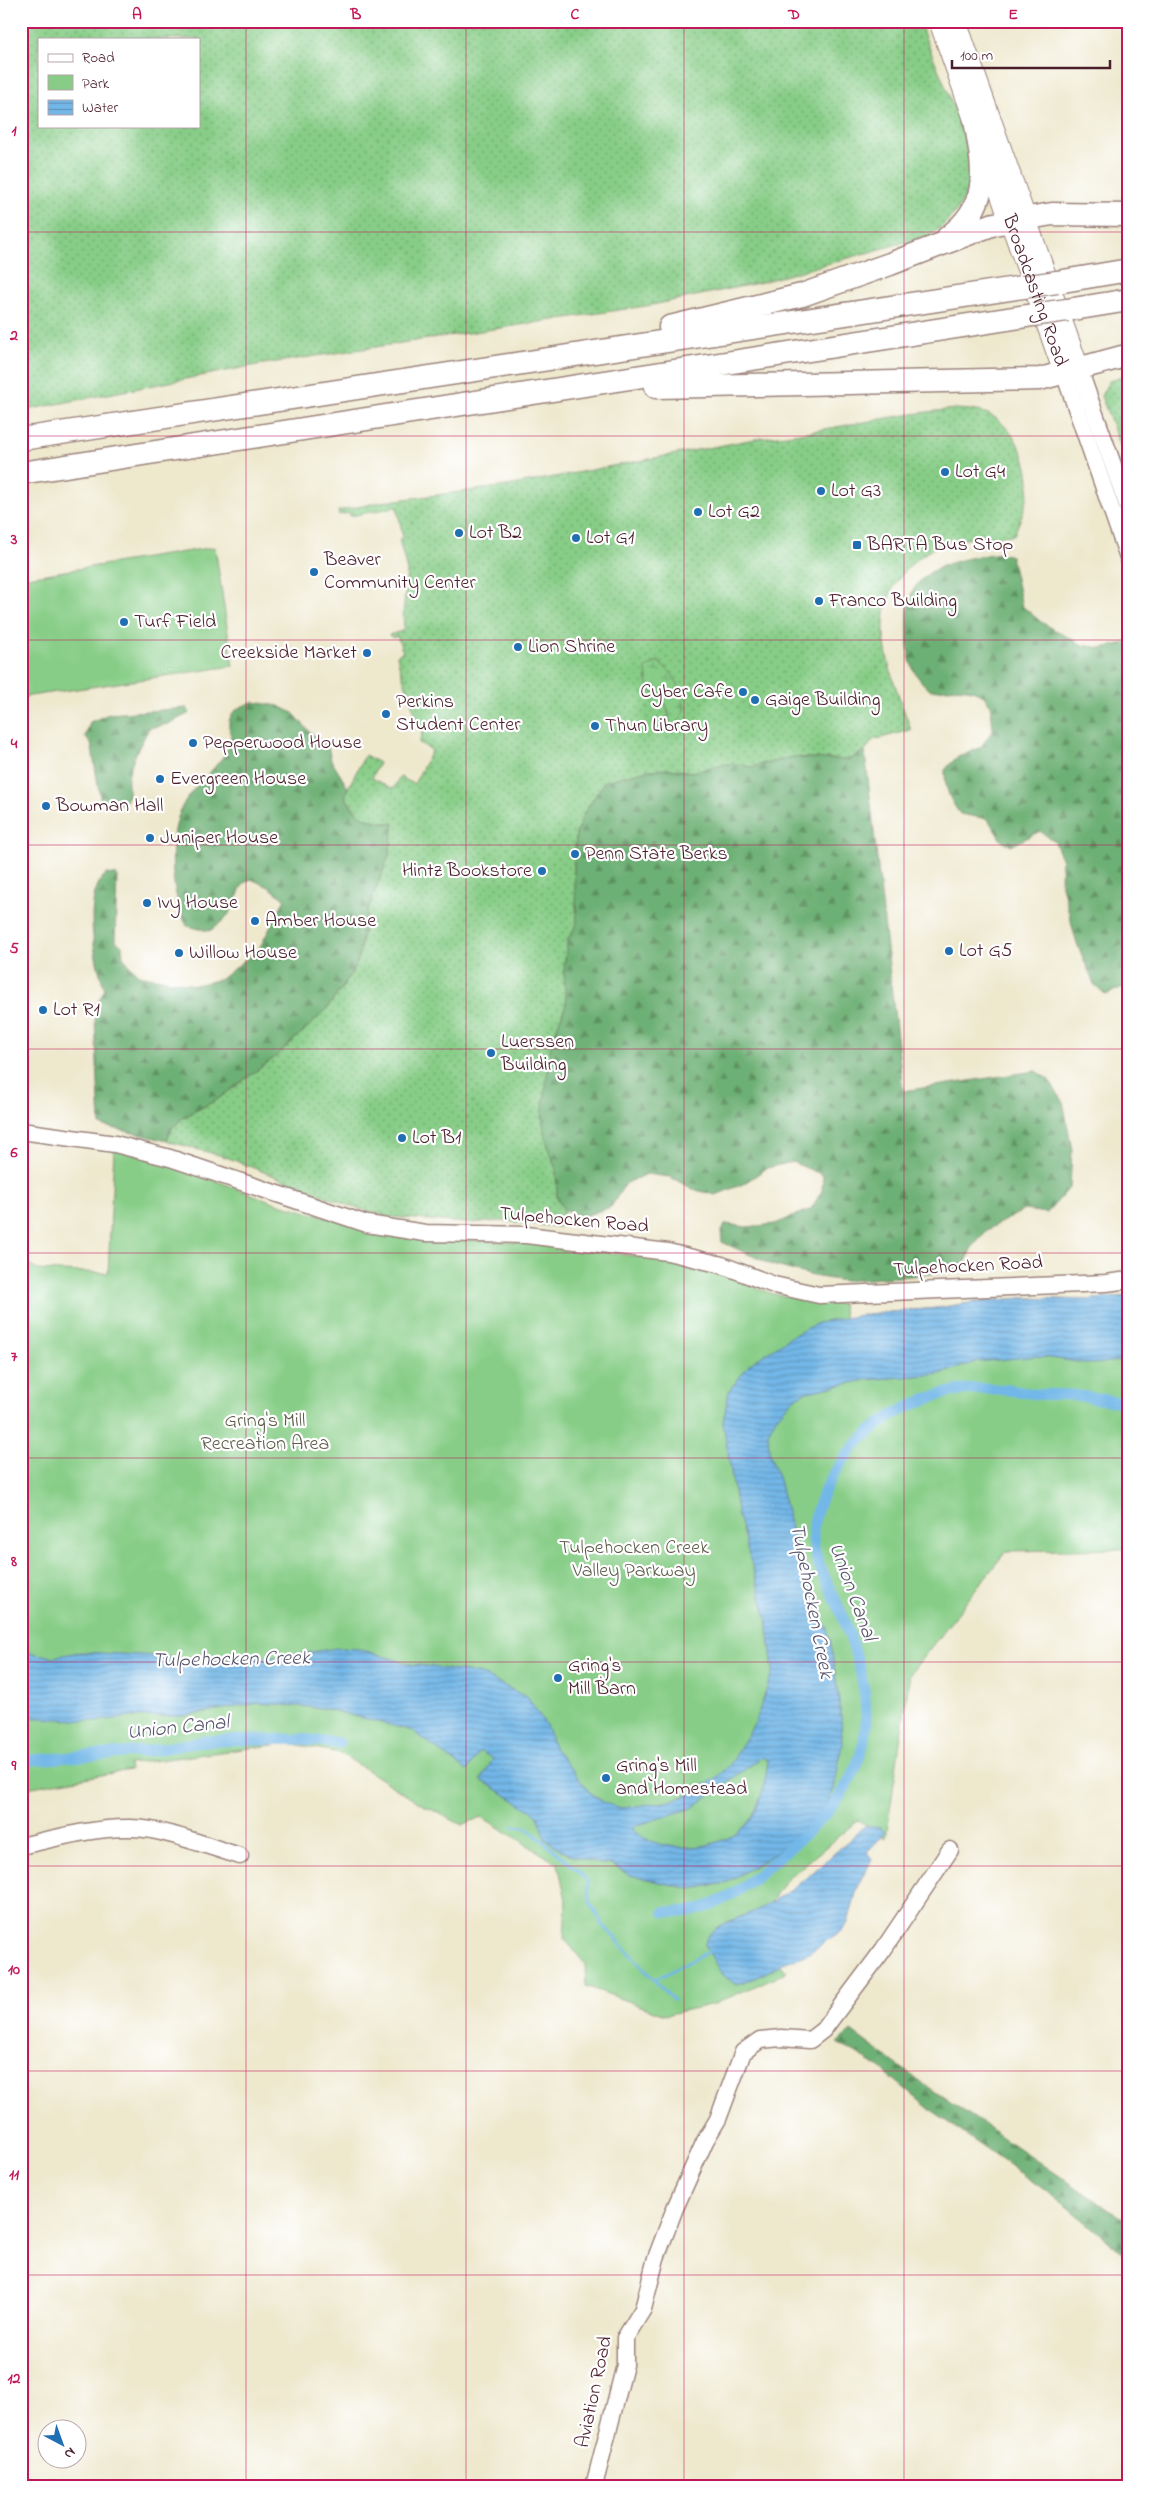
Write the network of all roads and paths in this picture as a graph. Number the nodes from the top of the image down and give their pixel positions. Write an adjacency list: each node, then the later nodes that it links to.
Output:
1 (939, 21): 3 (main road, Broadcasting Road)
2 (956, 21): 5 (main road, Broadcasting Road)
3 (974, 114): 5 (main road, Broadcasting Road); 6 (highway)
4 (1129, 215): 5 (highway)
5 (1018, 220): 6 (highway); 10 (main road, Broadcasting Road)
6 (932, 248): 11 (highway)
7 (1129, 270): 11 (highway, bridge)
8 (1129, 300): 12 (highway, bridge)
9 (1129, 355): 10 (highway)
10 (1072, 371): 12 (highway); 15 (street, Broadcasting Road); 16 (street, Broadcasting Road)
11 (449, 375): 13 (highway)
12 (518, 396): 14 (highway)
13 (21, 440)
14 (21, 473)
15 (1129, 510)
16 (1129, 560)
17 (21, 1130): 18 (street, Tulpehocken Road)
18 (1129, 1280)
19 (21, 1846): 21 (street)
20 (950, 1850): 22 (street, Aviation Road)
21 (240, 1856)
22 (594, 2486)

